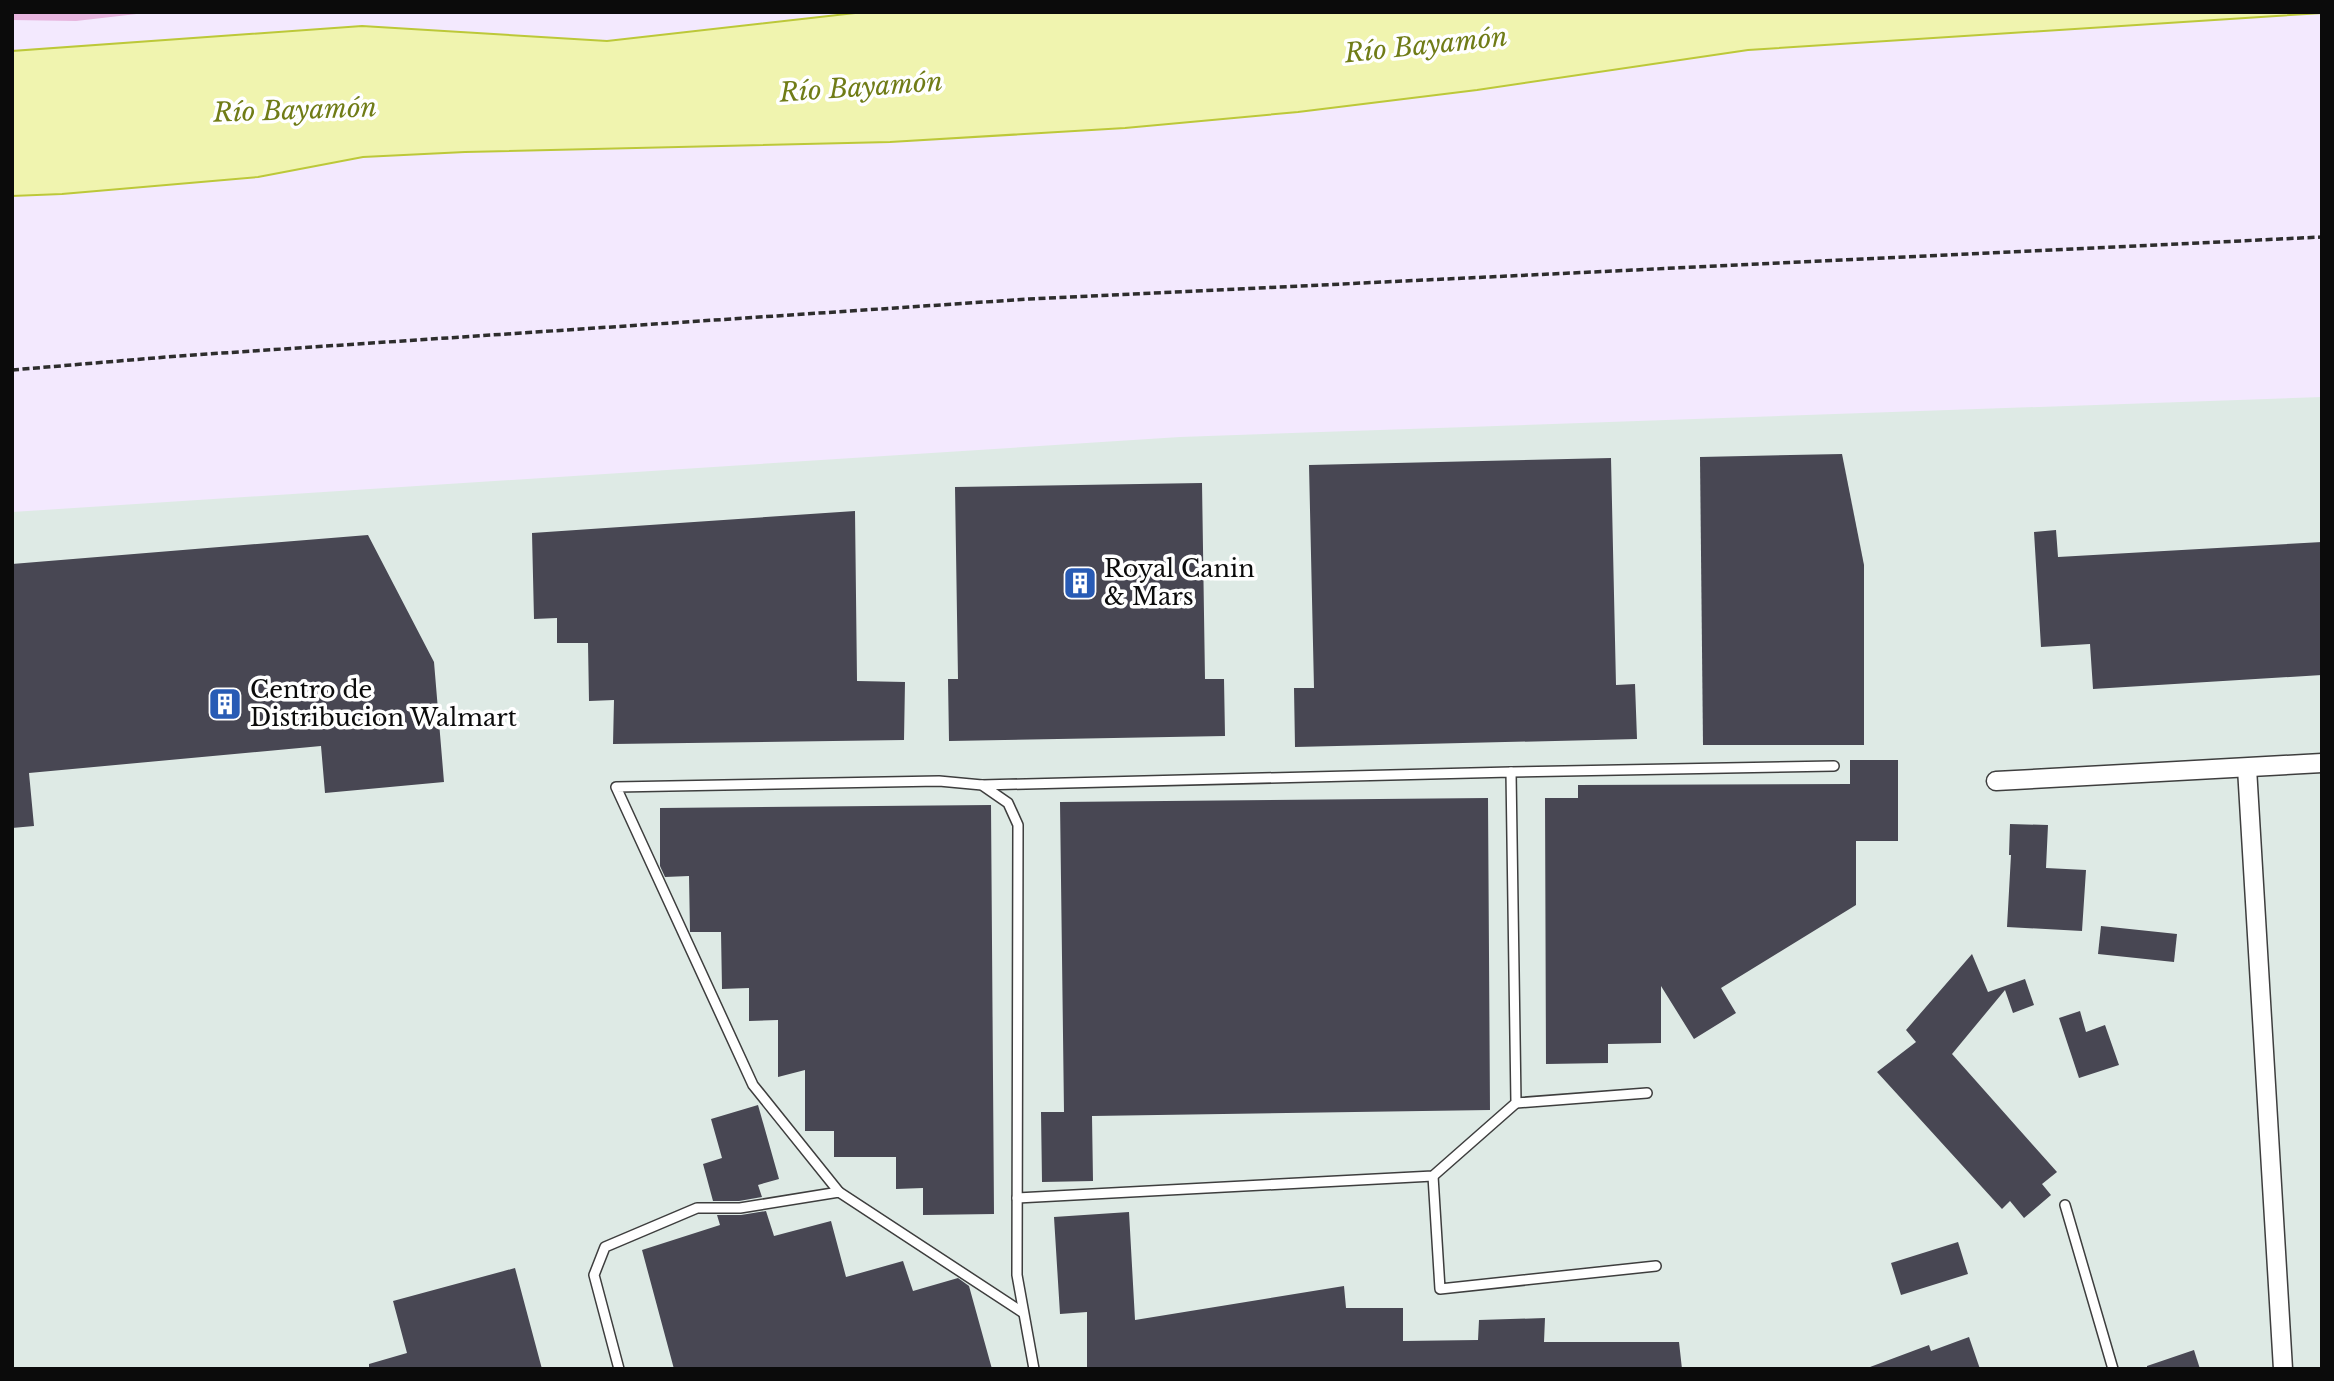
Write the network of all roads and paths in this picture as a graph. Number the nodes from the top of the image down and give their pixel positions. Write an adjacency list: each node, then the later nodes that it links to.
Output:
1 (2322, 237): 2 (path)
2 (12, 370)
3 (2322, 763): 5 (street)
4 (1834, 766): 6 (lane)
5 (2247, 768): 7 (street); 20 (street)
6 (1511, 772): 8 (lane); 10 (lane)
7 (1996, 780)
8 (982, 785): 12 (lane); 13 (lane)
9 (1647, 1093): 10 (lane)
10 (1516, 1103): 11 (lane)
11 (1433, 1176): 13 (lane); 15 (lane)
12 (839, 1192): 16 (lane); 17 (lane)
13 (1017, 1198): 16 (lane)
14 (2065, 1205): 19 (lane)
15 (1656, 1266)
16 (1023, 1312): 18 (lane)
17 (619, 1369)
18 (1034, 1369)
19 (2113, 1369)
20 (2283, 1369)

